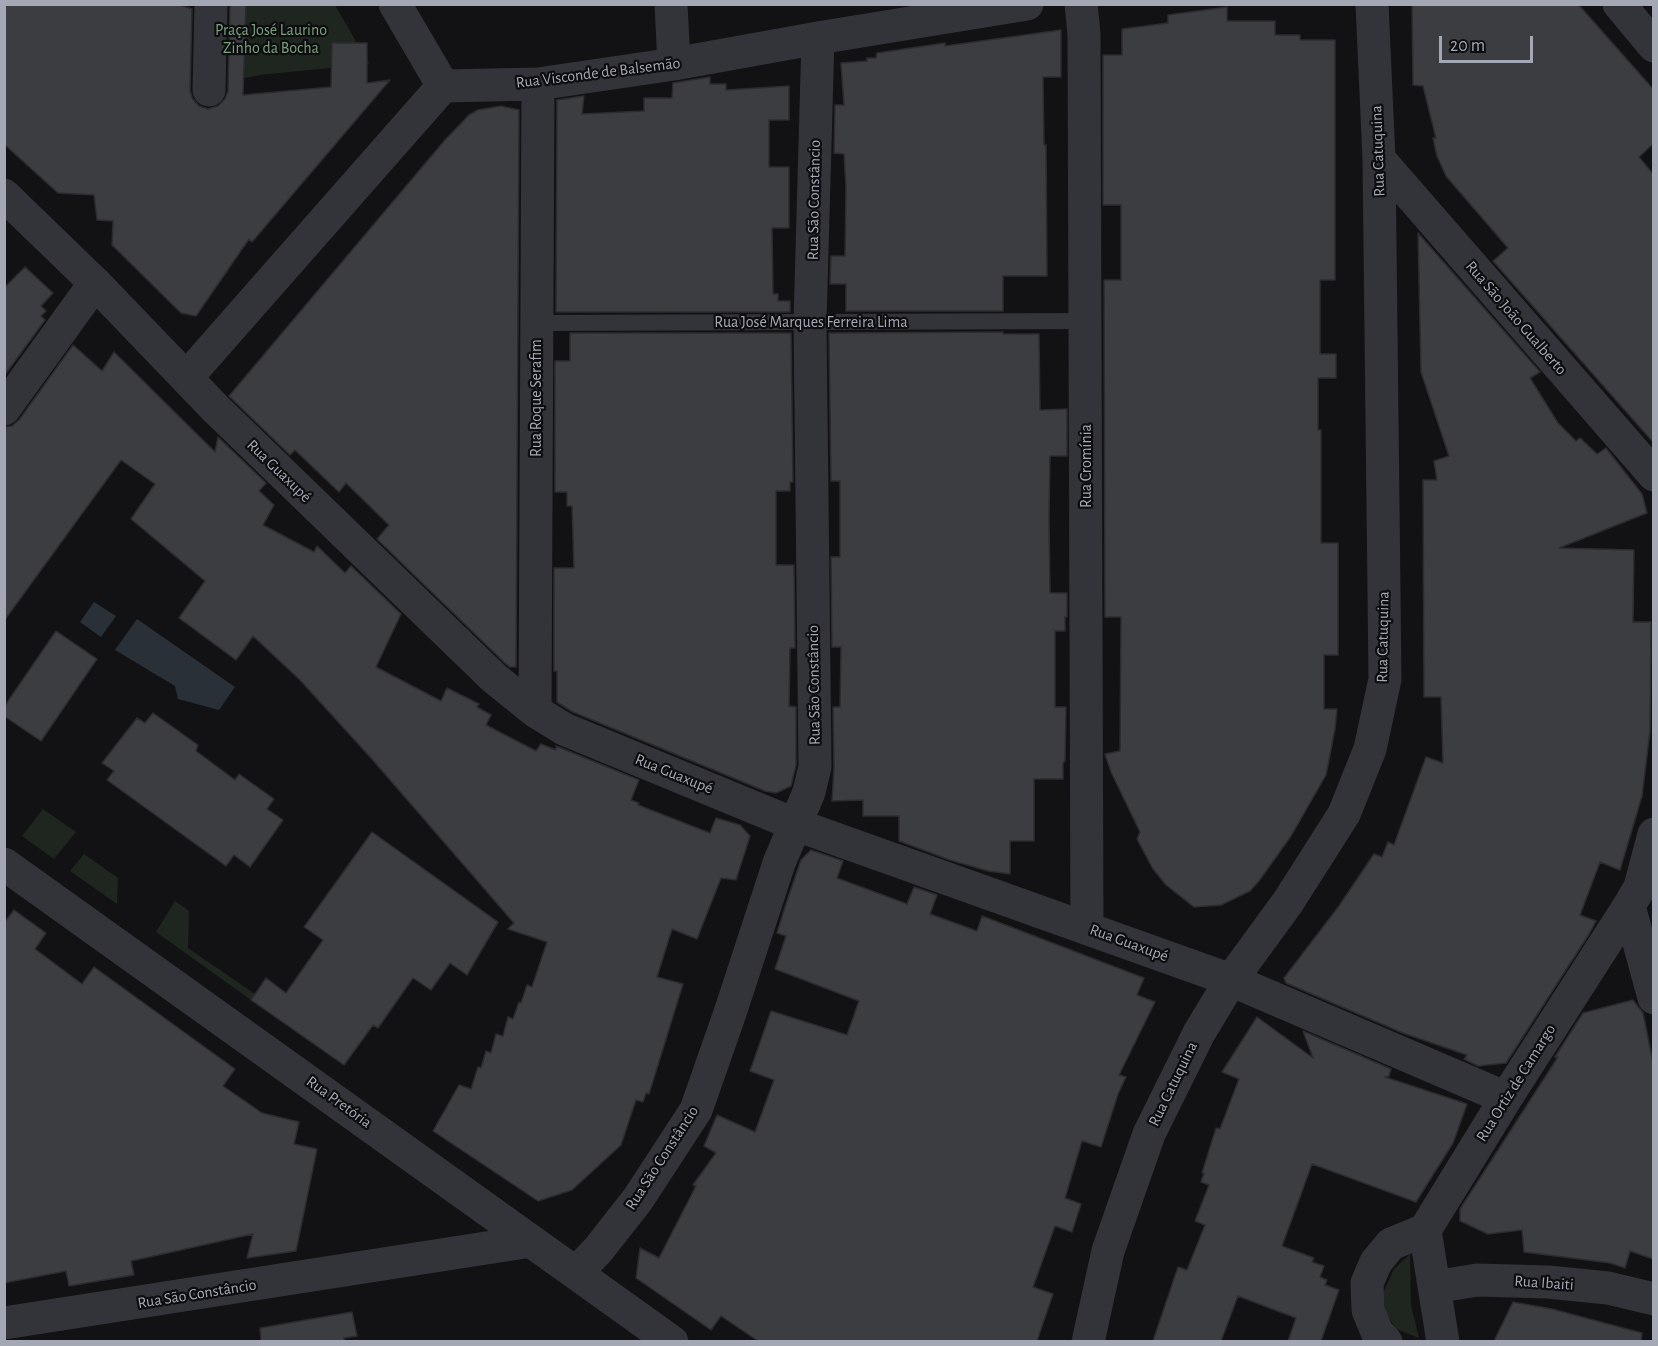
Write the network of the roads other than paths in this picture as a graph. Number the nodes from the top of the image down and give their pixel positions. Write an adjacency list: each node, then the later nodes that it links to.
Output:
1 (211, 4): 13 (street)
2 (395, 4): 12 (street)
3 (671, 4): 10 (street)
4 (1027, 4): 8 (street, Rua Visconde de Balsemão)
5 (1081, 4): 17 (street, Rua Cromínia)
6 (1372, 4): 14 (street, Rua Catuquina)
7 (1619, 4): 9 (street)
8 (818, 38): 10 (street, Rua Visconde de Balsemão); 18 (street, Rua São Constâncio)
9 (1653, 46)
10 (674, 64): 11 (street, Rua Visconde de Balsemão)
11 (538, 84): 12 (street, Rua Visconde de Balsemão); 19 (street, Rua Roque Serafim)
12 (443, 86): 20 (street)
13 (209, 90)
14 (1379, 159): 22 (street, Rua São João Gualberto); 29 (street, Rua Catuquina)
15 (4, 195): 16 (street, Rua Guaxupé)
16 (95, 283): 20 (street, Rua Guaxupé); 21 (street)
17 (1085, 321): 18 (lane, Rua José Marques Ferreira Lima); 28 (street, Rua Cromínia)
18 (810, 322): 19 (lane, Rua José Marques Ferreira Lima); 24 (street, Rua São Constâncio)
19 (536, 323): 23 (street, Rua Roque Serafim)
20 (187, 377): 23 (street, Rua Guaxupé)
21 (4, 409)
22 (1653, 475)
23 (535, 711): 24 (street, Rua Guaxupé)
24 (794, 824): 28 (street, Rua Guaxupé); 34 (street, Rua São Constâncio)
25 (1653, 834): 27 (street, Rua Ortiz de Camargo)
26 (7, 871): 33 (street, Rua Pretória)
27 (1629, 906): 30 (street); 31 (street, Rua Ortiz de Camargo)
28 (1087, 928): 29 (street, Rua Guaxupé)
29 (1231, 980): 31 (street, Rua Guaxupé); 39 (street, Rua Catuquina)
30 (1653, 998)
31 (1506, 1098): 32 (street, Rua Ortiz de Camargo)
32 (1425, 1230): 35 (street); 40 (street)
33 (531, 1241): 34 (street, Rua Pretória); 37 (street, Rua São Constâncio)
34 (576, 1273): 38 (street, Rua Pretória)
35 (1434, 1287): 36 (street, Rua Ibaiti); 41 (street)
36 (1653, 1299)
37 (4, 1323)
38 (672, 1341)
39 (1088, 1341)
40 (1386, 1341)
41 (1443, 1341)

